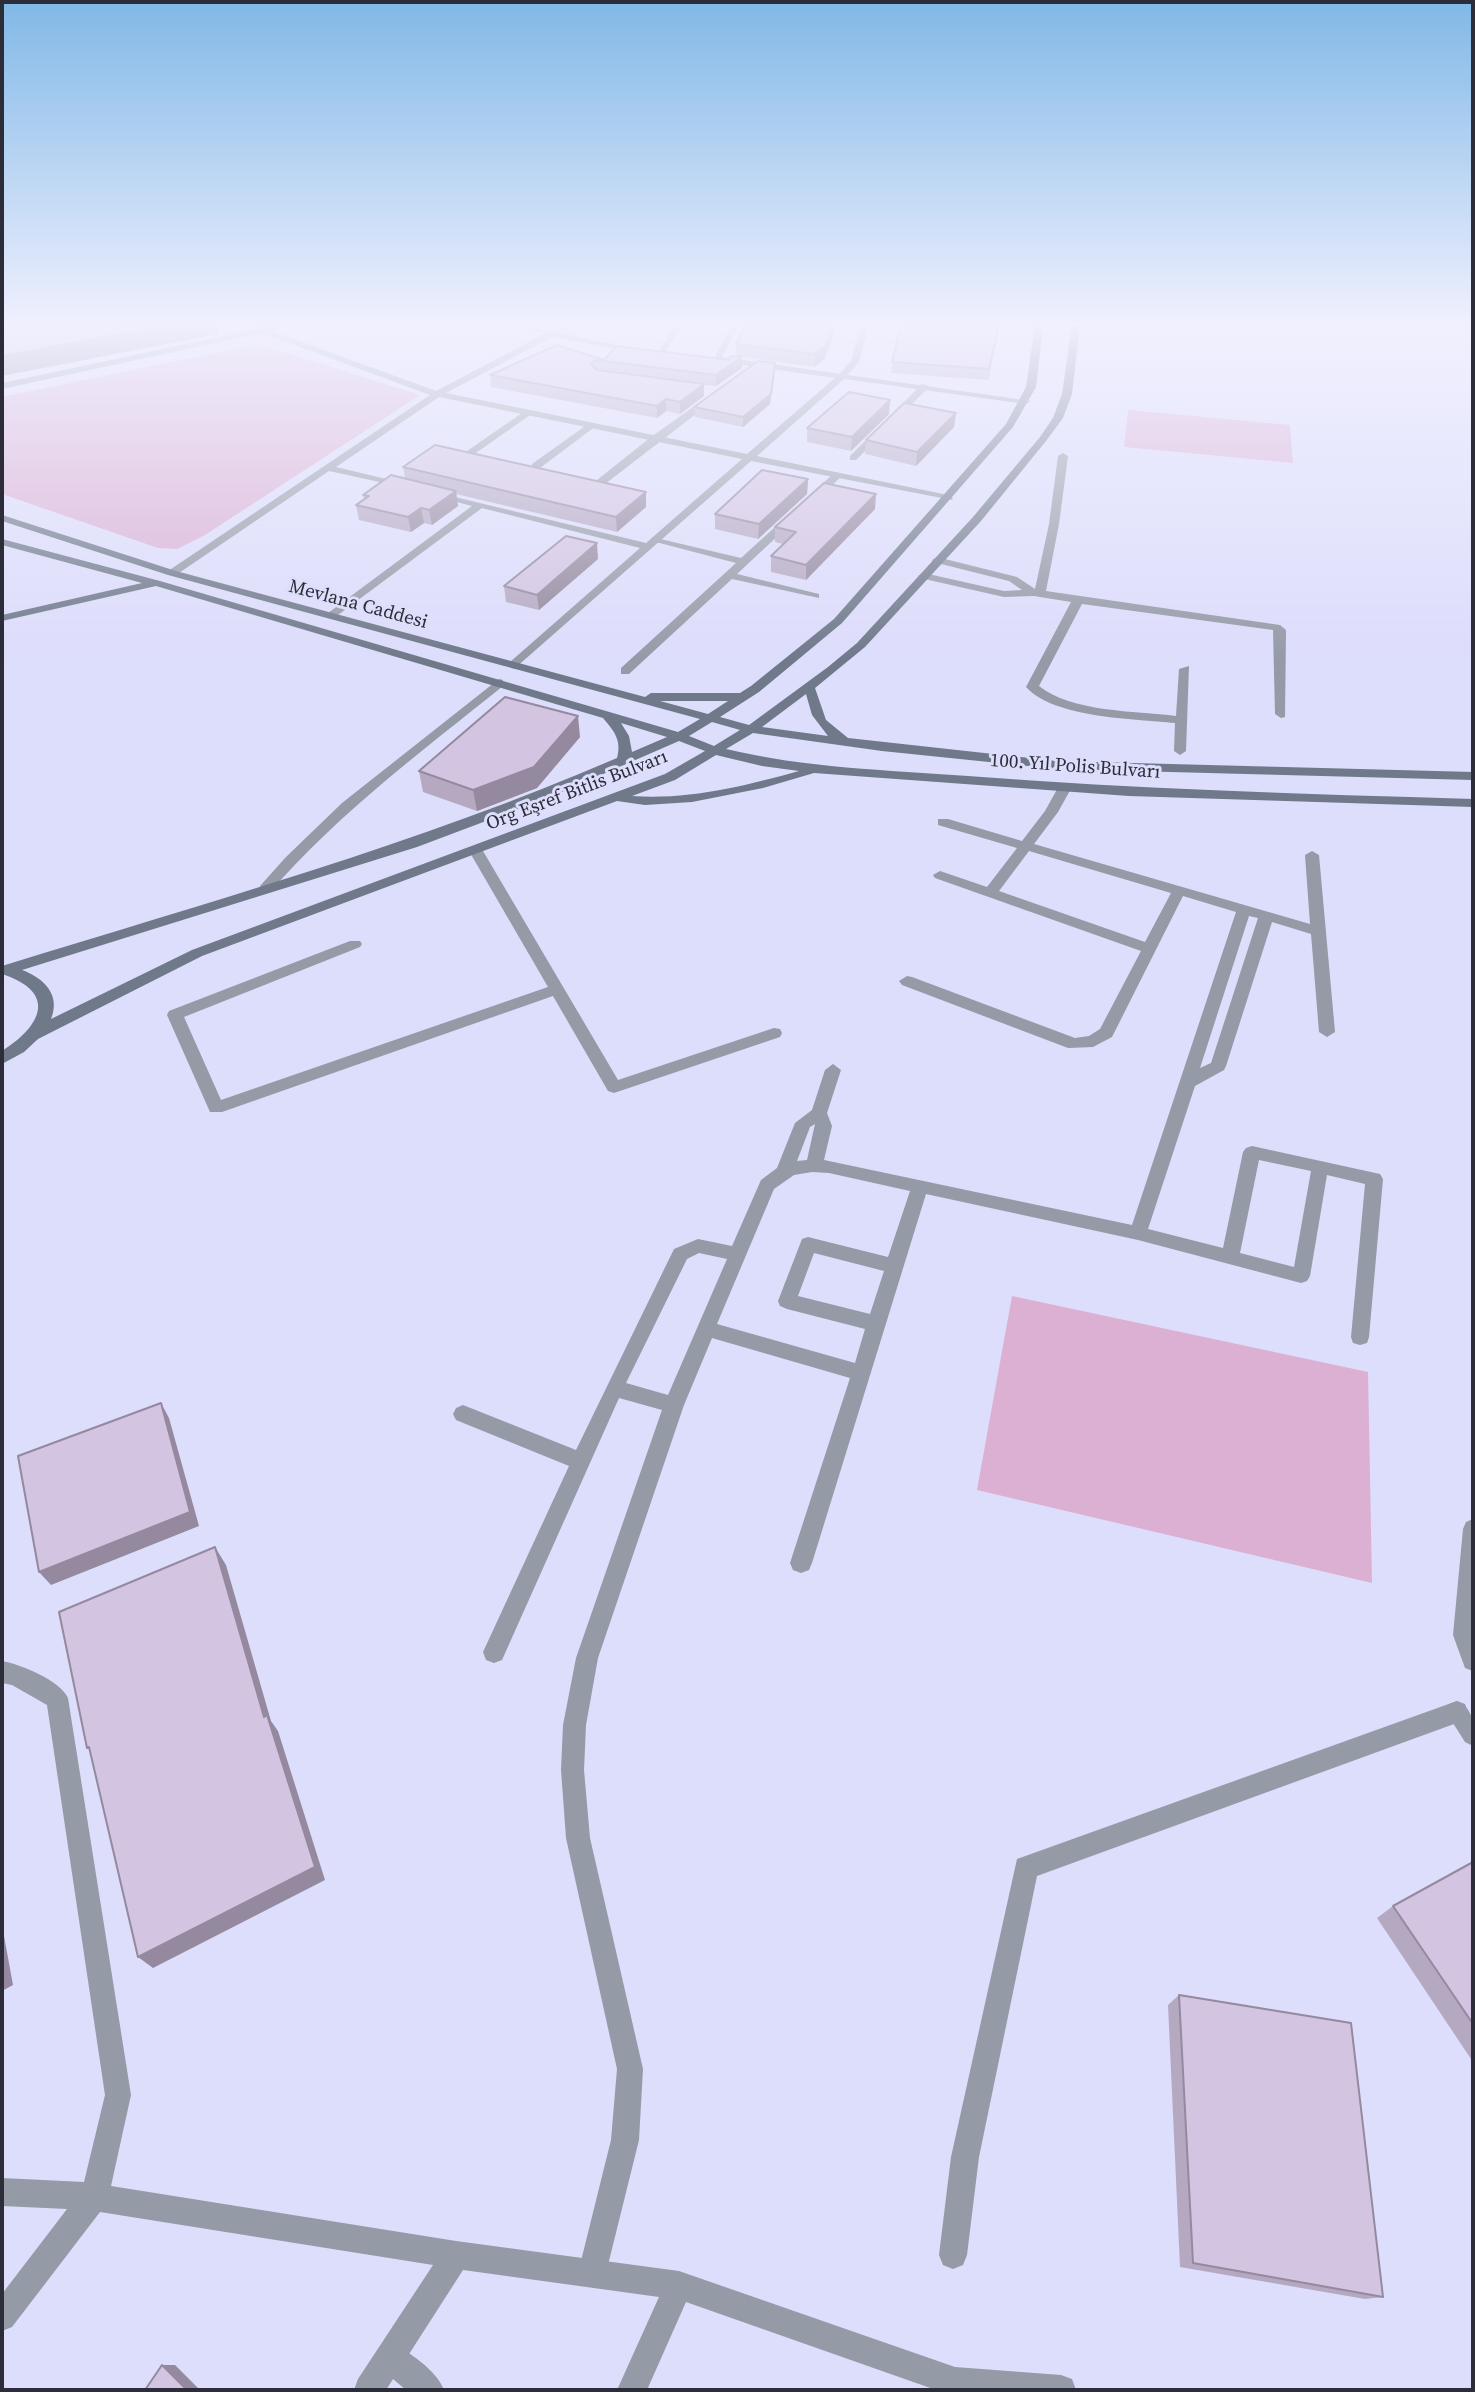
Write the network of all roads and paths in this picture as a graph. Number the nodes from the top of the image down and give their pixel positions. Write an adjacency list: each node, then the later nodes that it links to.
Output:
1 (374, 437): 16 (street)
2 (494, 437): 11 (street)
3 (576, 437): 15 (street)
4 (642, 437): 10 (street)
5 (657, 437): 10 (street)
6 (775, 437): 14 (street)
7 (874, 437): 13 (street)
8 (1000, 437): 19 (main road)
9 (1043, 437): 24 (main road, Org Eşref Bitlis Bulvarı)
10 (654, 439): 14 (street); 18 (street)
11 (470, 453)
12 (1063, 456): 30 (street)
13 (853, 458)
14 (750, 459): 17 (street); 23 (street)
15 (536, 466)
16 (328, 468): 20 (street); 26 (street)
17 (836, 477): 19 (street); 25 (street)
18 (601, 482)
19 (948, 498): 41 (main road)
20 (480, 505): 23 (street); 33 (street)
21 (2, 517): 26 (main road, Mevlana Caddesi)
22 (2, 542): 29 (main road, Mevlana Caddesi)
23 (652, 543): 25 (street); 35 (street)
24 (937, 560): 28 (main road, Org Eşref Bitlis Bulvarı); 30 (street)
25 (743, 562): 27 (street)
26 (172, 573): 29 (main road); 33 (main road, Mevlana Caddesi)
27 (729, 575): 31 (street); 37 (street)
28 (924, 576): 30 (street); 39 (main road, Org Eşref Bitlis Bulvarı)
29 (156, 583): 34 (main road); 38 (main road, Mevlana Caddesi)
30 (1037, 593): 32 (street)
31 (815, 596)
32 (1078, 600): 42 (street); 45 (street)
33 (330, 616): 35 (main road, Mevlana Caddesi)
34 (2, 618)
35 (514, 665): 40 (main road, Mevlana Caddesi)
36 (1185, 669): 45 (street)
37 (625, 671)
38 (499, 683): 43 (main road, Mevlana Caddesi); 62 (street)
39 (808, 688): 46 (main road, Org Eşref Bitlis Bulvarı); 48 (main road)
40 (627, 697): 41 (main road); 44 (main road, Mevlana Caddesi)
41 (742, 697): 44 (main road)
42 (1281, 714)
43 (607, 715): 47 (main road, Mevlana Caddesi); 51 (main road)
44 (707, 720): 46 (main road, Mevlana Caddesi); 47 (main road)
45 (1182, 720): 50 (street)
46 (751, 729): 48 (main road, Mevlana Caddesi); 49 (main road, Org Eşref Bitlis Bulvarı)
47 (679, 736): 49 (main road, 100. Yıl Polis Bulvarı); 51 (main road)
48 (846, 742): 53 (main road, Mevlana Caddesi)
49 (716, 751): 52 (main road, 100. Yıl Polis Bulvarı); 55 (main road, Org Eşref Bitlis Bulvarı)
50 (1180, 751)
51 (623, 760): 62 (main road)
52 (817, 769): 54 (main road, 100. Yıl Polis Bulvarı); 55 (main road)
53 (1473, 776)
54 (1065, 787): 56 (main road, 100. Yıl Polis Bulvarı); 58 (street)
55 (618, 799): 59 (main road, Org Eşref Bitlis Bulvarı)
56 (1473, 803)
57 (943, 822): 58 (street)
58 (1026, 845): 63 (street); 64 (street)
59 (476, 850): 72 (street); 75 (main road, Org Eşref Bitlis Bulvarı)
60 (1312, 855): 67 (street)
61 (940, 875): 64 (street)
62 (265, 889): 70 (main road)
63 (1179, 891): 65 (street); 69 (street)
64 (990, 893): 69 (street)
65 (1244, 910): 66 (street); 78 (street)
66 (1266, 917): 67 (street); 78 (street)
67 (1318, 931): 73 (street)
68 (355, 944): 72 (street)
69 (1149, 949): 71 (street)
70 (4, 970): 75 (main road)
71 (907, 981)
72 (558, 989): 74 (street)
73 (1327, 1032)
74 (774, 1033)
75 (35, 1034): 76 (main road, Org Eşref Bitlis Bulvarı)
76 (2, 1058)
77 (833, 1070): 79 (street)
78 (1186, 1083): 84 (street)
79 (819, 1113): 80 (street); 82 (street)
80 (814, 1165): 82 (street); 83 (street)
81 (1320, 1167): 86 (street); 86 (street); 90 (street)
82 (785, 1171): 85 (street)
83 (920, 1186): 84 (street); 87 (street)
84 (1138, 1233): 86 (street)
85 (738, 1254): 89 (street); 92 (street)
86 (1230, 1259)
87 (895, 1266): 88 (street); 88 (street)
88 (877, 1324): 91 (street)
89 (706, 1329): 91 (street); 93 (street)
90 (1360, 1336)
91 (861, 1373): 97 (street)
92 (614, 1388): 93 (street); 95 (street)
93 (674, 1405): 106 (street)
94 (463, 1414): 95 (street)
95 (580, 1461): 98 (street)
96 (1473, 1529): 99 (street)
97 (801, 1563)
98 (494, 1652)
99 (1473, 1660)
100 (2, 1672): 103 (street)
101 (1473, 1734): 105 (street)
102 (2, 2192): 103 (street)
103 (94, 2197): 104 (street); 108 (street)
104 (456, 2255): 106 (street); 109 (street)
105 (953, 2255)
106 (592, 2273): 107 (street)
107 (679, 2285): 110 (street); 113 (street)
108 (2, 2317)
109 (390, 2358): 111 (street); 112 (street)
110 (954, 2386): 114 (street)
111 (369, 2390)
112 (429, 2390)
113 (632, 2390)
114 (1061, 2390)

